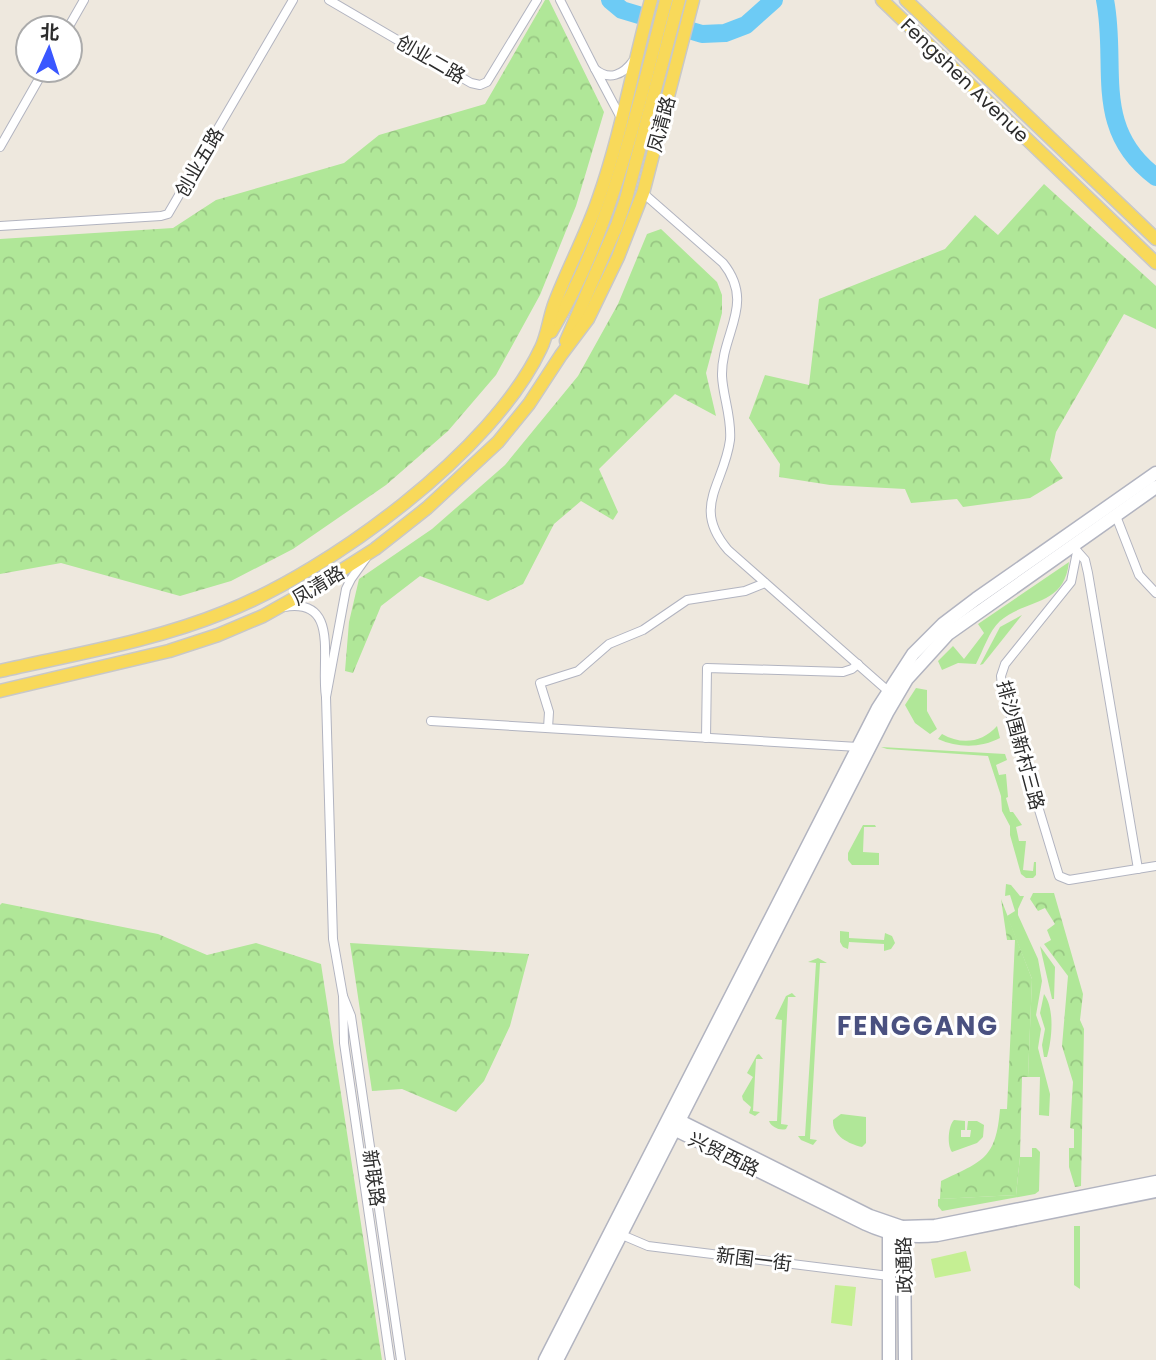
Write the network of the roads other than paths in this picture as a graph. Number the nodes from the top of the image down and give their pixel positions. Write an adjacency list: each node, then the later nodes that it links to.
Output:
1 (293, 0): 17 (street, 创业五路)
2 (329, 0): 3 (street, 创业二路)
3 (537, 0)
4 (560, 0): 12 (street)
5 (651, 0): 11 (main road, 凤清路)
6 (666, 0): 20 (main road, 凤清路)
7 (679, 0): 21 (main road, 凤清路)
8 (694, 0): 16 (main road, 凤清路)
9 (882, 0): 19 (main road, Fengshen Avenue)
10 (906, 0): 18 (main road, Fengshen Avenue)
11 (636, 55): 12 (street); 14 (main road, 凤清路)
12 (595, 69): 14 (street)
13 (36, 84): 15 (street)
14 (621, 118): 20 (main road, 凤清路)
15 (0, 146)
16 (643, 193): 21 (main road, 凤清路); 27 (street)
17 (0, 226)
18 (1156, 239)
19 (1156, 263)
20 (542, 346): 31 (main road, 凤清路)
21 (561, 355): 25 (main road, 凤清路)
22 (1156, 473): 33 (street)
23 (1156, 486): 24 (street)
24 (1116, 516): 26 (street); 28 (street)
25 (374, 549): 29 (main road, 凤清路); 34 (street, 新联路)
26 (1076, 549): 40 (street); 40 (street, 排沙围新村三路); 42 (street)
27 (765, 583): 30 (street); 36 (street)
28 (1156, 593)
29 (278, 609): 32 (main road, 凤清路); 34 (street, 新联路)
30 (858, 664): 33 (street); 37 (street)
31 (0, 671)
32 (0, 691)
33 (888, 691): 38 (street)
34 (326, 697): 41 (street, 新联路)
35 (431, 721): 36 (street)
36 (548, 728): 37 (street)
37 (706, 738): 38 (street)
38 (858, 747): 42 (street)
39 (1156, 866): 40 (street)
40 (1138, 869)
41 (343, 996): 49 (street, 新联路); 50 (street, 新联路)
42 (675, 1124): 45 (street, 兴贸西路); 46 (street, 兴贸西路); 47 (street); 51 (street)
43 (1156, 1182): 45 (street, 兴贸西路)
44 (1156, 1191): 45 (street, 兴贸西路)
45 (903, 1232): 46 (street, 政通路); 54 (street, 政通路)
46 (889, 1234): 48 (street, 政通路)
47 (622, 1235): 48 (street, 新围一街); 52 (street)
48 (889, 1276): 53 (street, 政通路)
49 (390, 1360)
50 (401, 1360)
51 (545, 1360)
52 (557, 1360)
53 (889, 1360)
54 (905, 1360)

